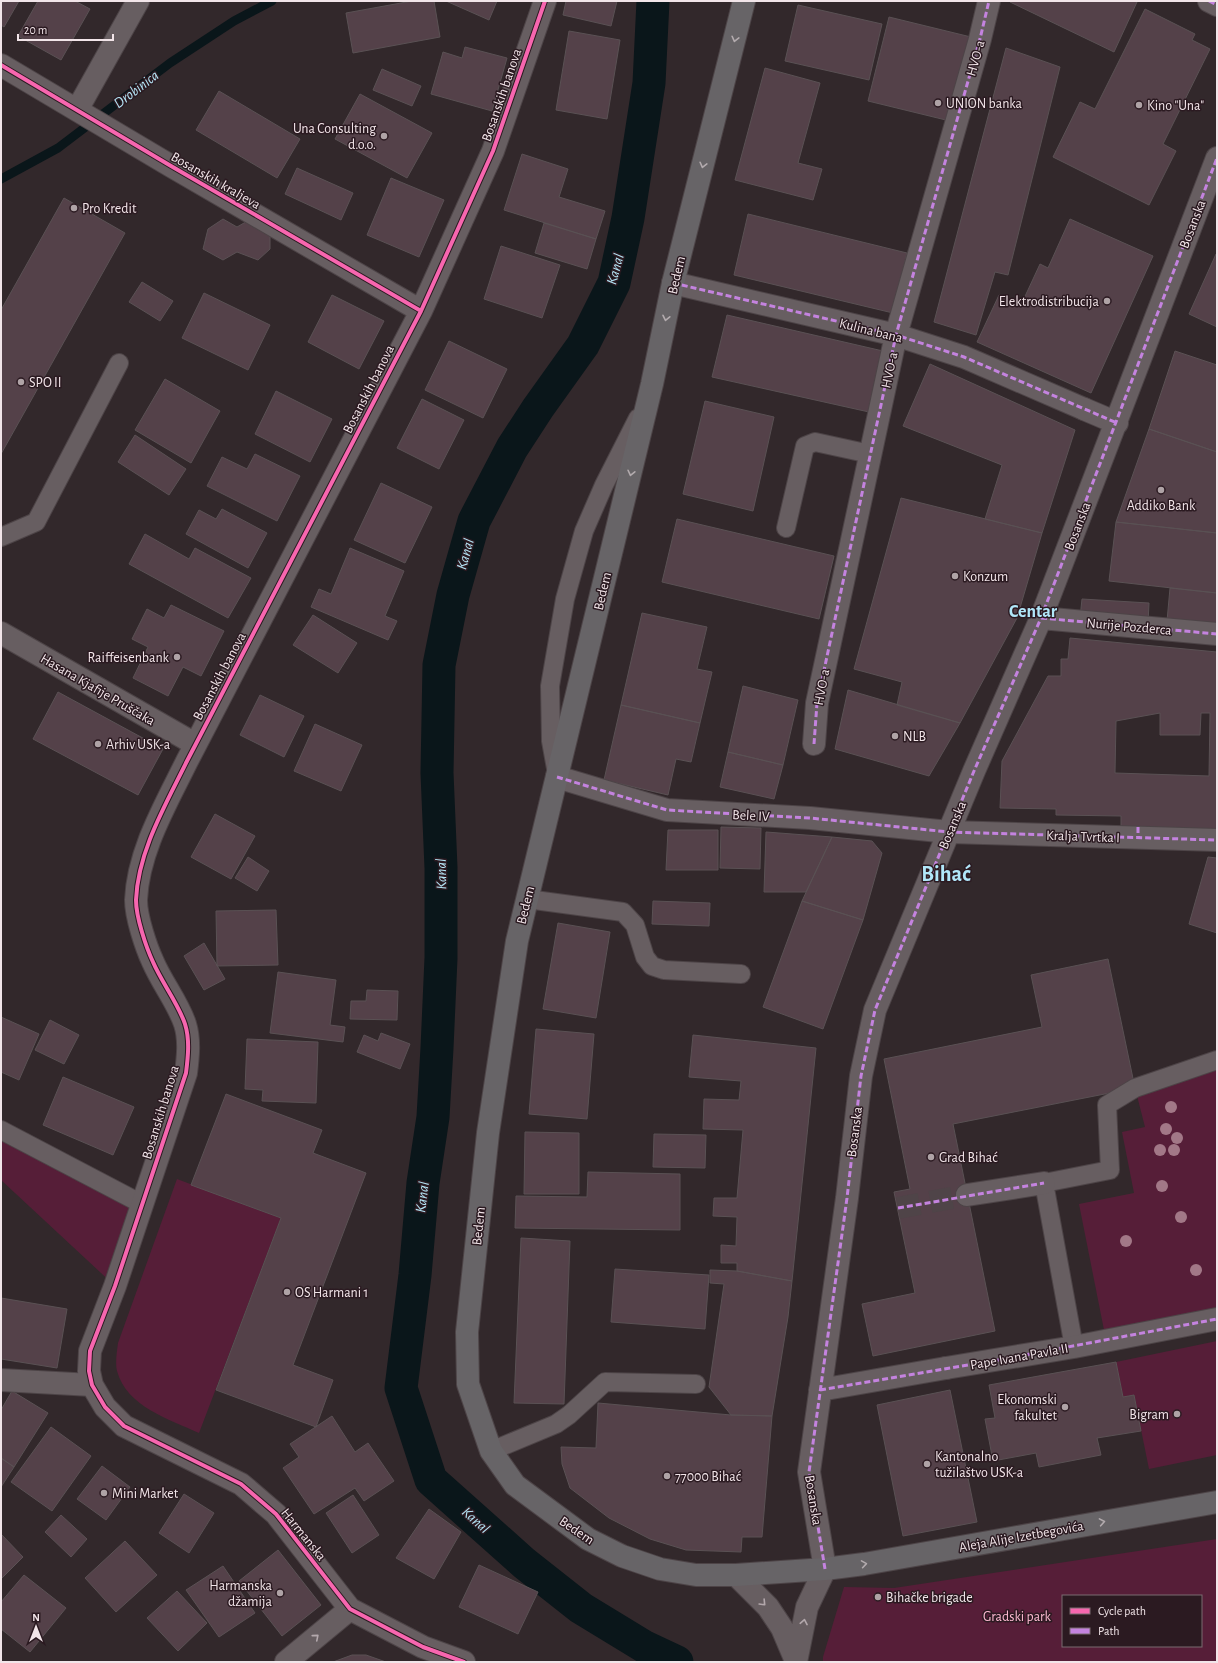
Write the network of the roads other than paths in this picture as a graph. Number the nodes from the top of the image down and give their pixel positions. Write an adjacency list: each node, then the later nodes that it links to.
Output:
1 (138, 1): 8 (street)
2 (545, 1): 11 (street, Bosanskih banova)
3 (744, 1): 10 (main road, Bedem, one-way to 10)
4 (989, 1): 12 (street, HVO-a)
5 (1210, 1): 6 (street)
6 (1217, 5)
7 (1, 65): 8 (street, Bosanskih kraljeva)
8 (82, 112): 11 (street, Bosanskih kraljeva)
9 (1217, 158): 15 (street, Bosanska)
10 (673, 283): 12 (street, Kulina bana); 14 (main road, Bedem, one-way to 14)
11 (421, 311): 22 (street, Bosanskih banova)
12 (896, 335): 15 (street, Kulina bana); 16 (street, HVO-a)
13 (120, 363): 18 (lane)
14 (652, 384): 24 (main road, Bedem, one-way to 24); 24 (lane)
15 (1117, 422): 19 (street, Bosanska)
16 (870, 454): 17 (lane); 23 (street, HVO-a)
17 (786, 528)
18 (1, 537)
19 (1041, 618): 21 (street, Nurije Pozderca); 25 (street, Bosanska)
20 (1, 634): 22 (street, Hasana Kjafije Pruščaka)
21 (1217, 634)
22 (195, 744): 33 (street, Bosanskih banova)
23 (814, 744)
24 (558, 777): 25 (street, Bele IV); 27 (main road, Bedem)
25 (949, 832): 26 (street, Kralja Tvrtka I); 39 (street, Bosanska)
26 (1217, 840)
27 (527, 899): 28 (lane); 40 (main road, Bedem)
28 (741, 974)
29 (1217, 1060): 31 (lane)
30 (1, 1130): 33 (lane)
31 (1044, 1182): 32 (street); 35 (lane)
32 (967, 1195)
33 (142, 1204): 38 (street, Bosanskih banova)
34 (1217, 1319): 35 (street, Pape Ivana Pavla II)
35 (1074, 1347): 39 (street, Pape Ivana Pavla II)
36 (1, 1380): 38 (street)
37 (696, 1384): 40 (lane)
38 (92, 1385): 44 (street, Harmanska)
39 (820, 1390): 42 (street, Bosanska)
40 (491, 1451): 43 (main road, Bedem)
41 (1217, 1502): 42 (main road, Aleja Alije Izetbegovića, one-way to 41)
42 (825, 1569): 43 (main road, Bedem); 45 (street, one-way to 42)
43 (736, 1575): 45 (street, one-way to 45)
44 (350, 1610): 46 (street, one-way to 44); 47 (street, Harmanska)
45 (796, 1661)
46 (286, 1662)
47 (464, 1662)

